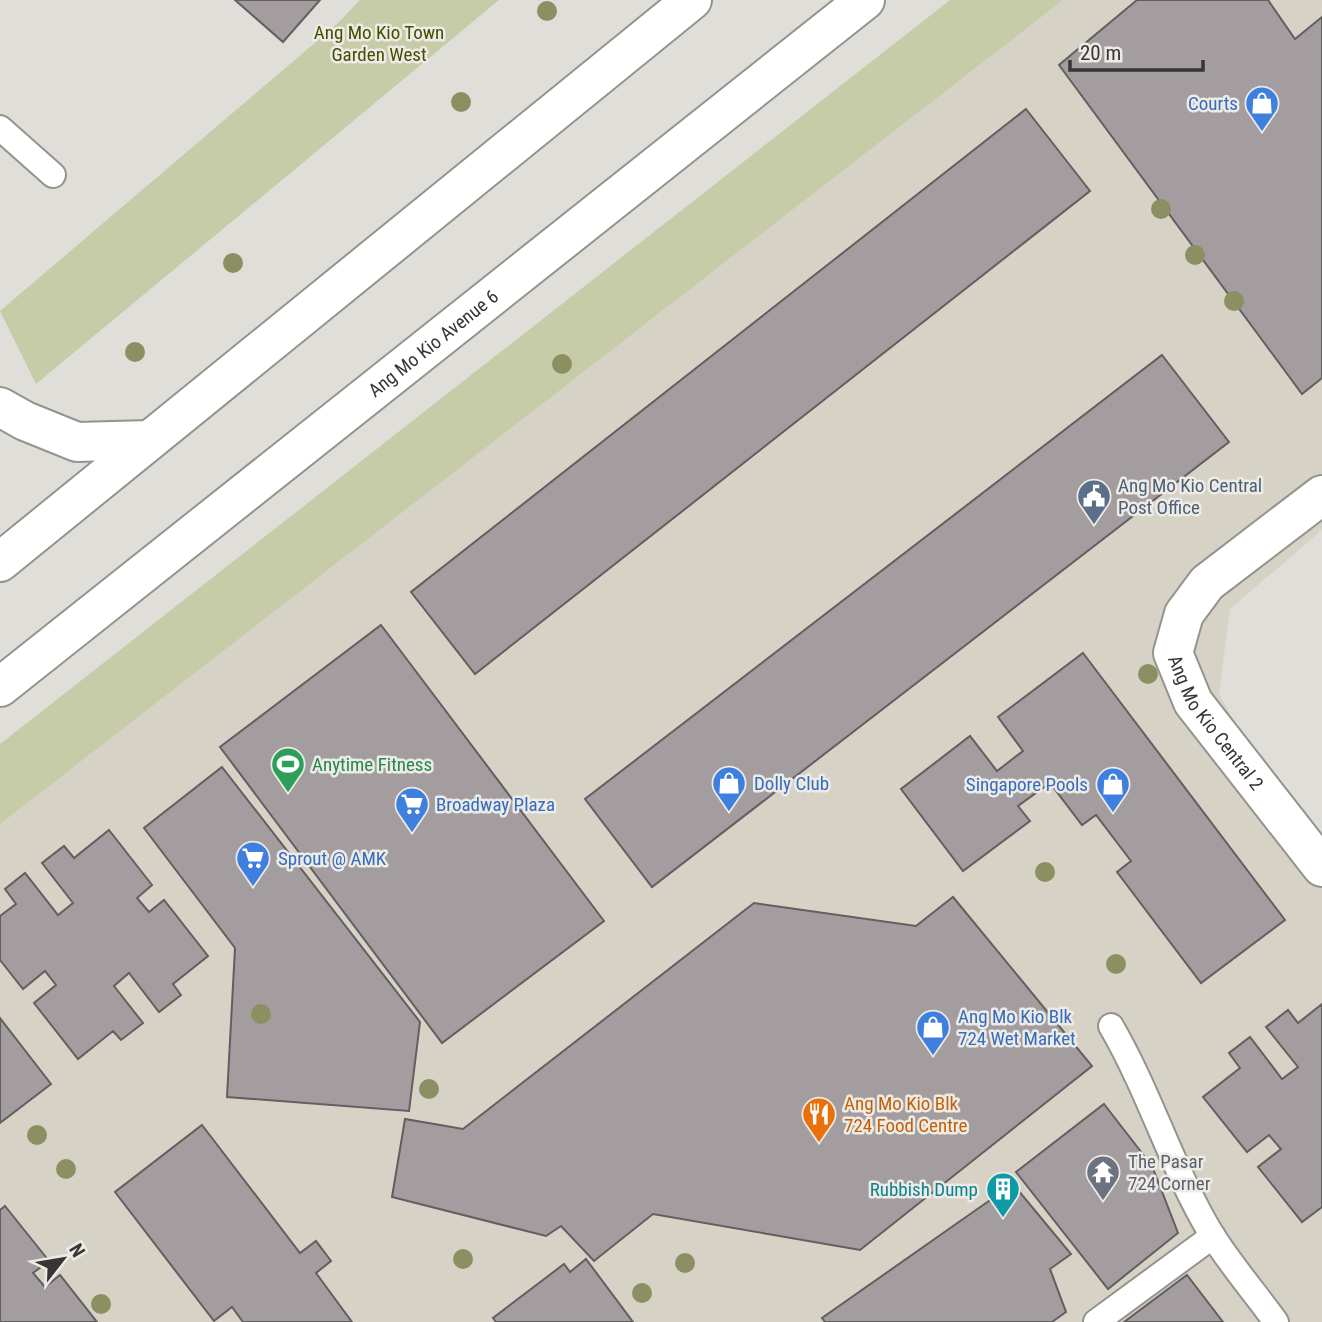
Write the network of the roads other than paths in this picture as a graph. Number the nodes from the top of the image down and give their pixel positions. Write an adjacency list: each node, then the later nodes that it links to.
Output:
1 (692, 0): 6 (main road)
2 (865, 0): 9 (main road, Ang Mo Kio Avenue 6)
3 (0, 128): 4 (lane)
4 (53, 175)
5 (0, 407): 6 (main road)
6 (150, 440): 8 (main road)
7 (1322, 495): 10 (main road, Ang Mo Kio Central 2)
8 (0, 562)
9 (0, 687)
10 (1322, 866)
11 (1111, 1026): 12 (lane)
12 (1213, 1236): 13 (lane); 14 (lane)
13 (1096, 1322)
14 (1276, 1322)

